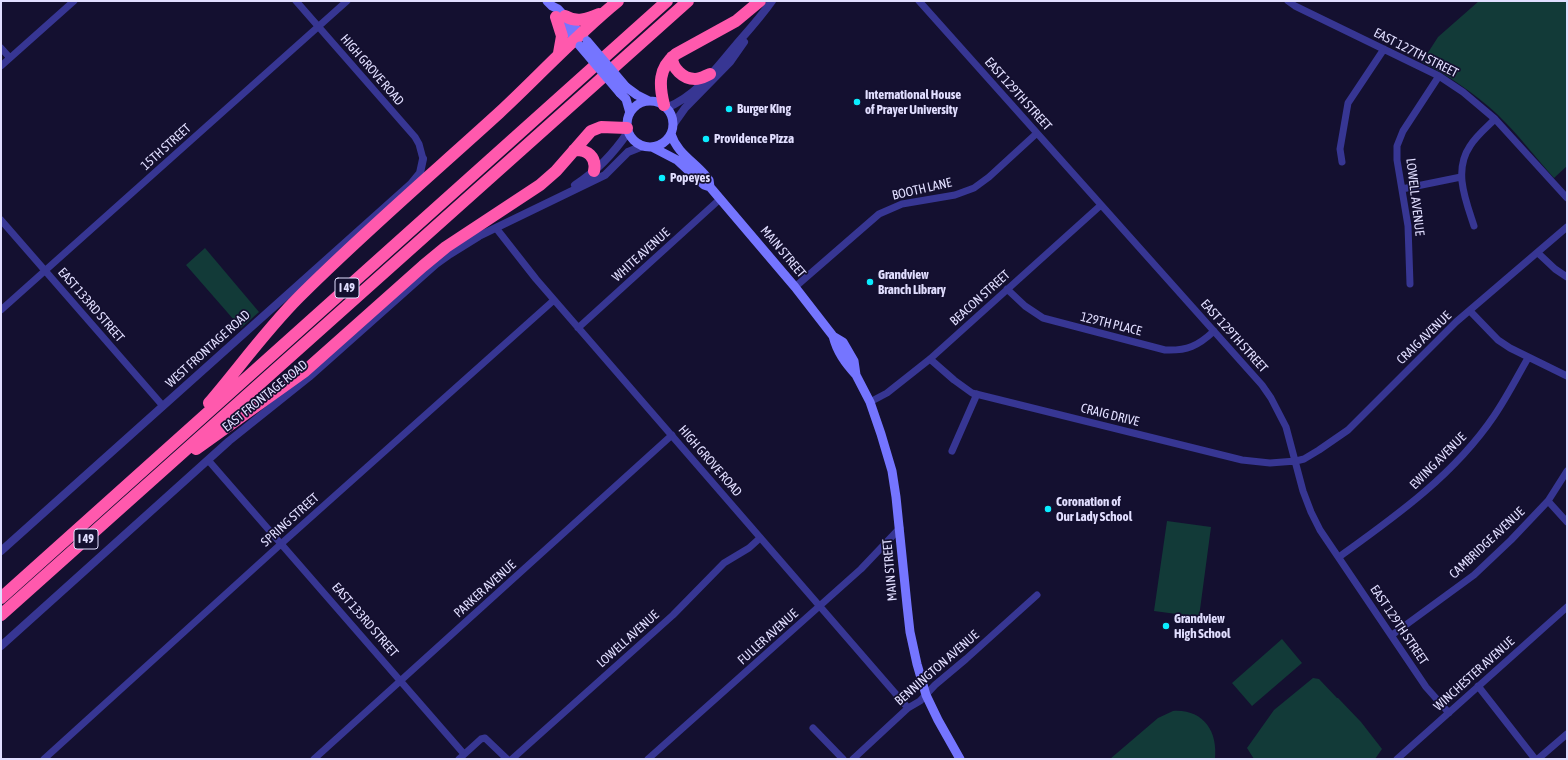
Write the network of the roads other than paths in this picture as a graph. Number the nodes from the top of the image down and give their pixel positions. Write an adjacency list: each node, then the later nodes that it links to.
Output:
1 (74, 1): 20 (street)
2 (296, 1): 13 (street, HIGH GROVE ROAD)
3 (348, 1): 13 (street, 15TH STREET)
4 (618, 1): 12 (highway)
5 (667, 1): 67 (highway, I 49)
6 (688, 1): 71 (highway, I 49)
7 (760, 1): 19 (highway)
8 (772, 1): 14 (street)
9 (919, 1): 31 (street, EAST 129TH STREET)
10 (1288, 1): 17 (street, EAST 127TH STREET)
11 (555, 10): 12 (highway); 15 (main road); 18 (highway)
12 (604, 13): 15 (highway)
13 (318, 27): 35 (street, HIGH GROVE ROAD); 50 (street, 15TH STREET)
14 (753, 27): 22 (street); 29 (street)
15 (581, 40): 18 (highway); 24 (main road, bridge)
16 (1, 48): 20 (street)
17 (1384, 49): 23 (street, EAST 127TH STREET); 36 (street)
18 (559, 53): 67 (highway)
19 (672, 57): 22 (highway); 26 (highway)
20 (10, 58): 21 (street)
21 (1, 66)
22 (710, 74): 26 (street)
23 (1439, 76): 28 (street, EAST 127TH STREET); 40 (street, LOWELL AVENUE)
24 (623, 90): 25 (main road); 27 (main road)
25 (649, 101): 26 (main road); 27 (main road)
26 (665, 106): 29 (main road)
27 (630, 113): 30 (main road)
28 (1495, 119): 38 (street); 42 (street, EAST 127TH STREET)
29 (673, 125): 32 (main road)
30 (627, 130): 33 (main road); 34 (highway); 37 (street, EAST FRONTAGE ROAD)
31 (1037, 133): 44 (street, EAST 129TH STREET); 53 (street, BOOTH LANE)
32 (671, 134): 33 (main road); 39 (main road, MAIN STREET)
33 (647, 147): 39 (main road, MAIN STREET); 41 (street, EAST FRONTAGE ROAD)
34 (574, 150): 37 (highway); 71 (highway)
35 (423, 159): 65 (street, WEST FRONTAGE ROAD)
36 (1342, 162)
37 (594, 170): 41 (street, EAST FRONTAGE ROAD)
38 (1461, 177): 40 (street); 46 (street)
39 (710, 187): 43 (main road, MAIN STREET)
40 (1402, 189): 52 (street, LOWELL AVENUE)
41 (564, 194): 48 (street, EAST FRONTAGE ROAD)
42 (1567, 198)
43 (720, 199): 53 (main road, MAIN STREET); 58 (street, WHITE AVENUE)
44 (1101, 205): 54 (street, BEACON STREET); 59 (street, EAST 129TH STREET)
45 (1, 220): 50 (street, EAST 133RD STREET)
46 (1474, 226)
47 (1567, 227): 49 (street, CRAIG AVENUE)
48 (496, 228): 55 (street, HIGH GROVE ROAD); 69 (street, EAST FRONTAGE ROAD)
49 (1538, 253): 51 (street); 57 (street, CRAIG AVENUE)
50 (46, 270): 56 (street, 15TH STREET); 65 (street, EAST 133RD STREET)
51 (1567, 277)
52 (1410, 284)
53 (795, 287): 64 (main road, MAIN STREET)
54 (1007, 289): 59 (street, 129TH PLACE); 61 (street, BEACON STREET)
55 (554, 300): 58 (street, HIGH GROVE ROAD); 77 (street, SPRING STREET)
56 (1, 310)
57 (1470, 311): 60 (street); 70 (street, CRAIG AVENUE)
58 (578, 328): 66 (street, HIGH GROVE ROAD)
59 (1214, 331): 70 (street, EAST 129TH STREET)
60 (1528, 358): 62 (street); 79 (street, EWING AVENUE)
61 (930, 359): 63 (street, CRAIG DRIVE); 64 (street, BEACON STREET)
62 (1567, 376)
63 (977, 394): 68 (street); 70 (street, CRAIG DRIVE)
64 (870, 402): 75 (main road, MAIN STREET)
65 (163, 406): 78 (street, WEST FRONTAGE ROAD)
66 (672, 435): 76 (street, HIGH GROVE ROAD); 87 (street, PARKER AVENUE)
67 (177, 440): 81 (highway, I 49)
68 (952, 451)
69 (208, 460): 77 (street, EAST 133RD STREET); 86 (street, EAST FRONTAGE ROAD)
70 (1296, 461): 79 (street, EAST 129TH STREET)
71 (171, 463): 84 (highway, I 49)
72 (1567, 471): 73 (street, CAMBRIDGE AVENUE)
73 (1548, 501): 74 (street); 85 (street, CAMBRIDGE AVENUE)
74 (1567, 522)
75 (900, 528): 82 (street, FULLER AVENUE); 89 (main road, MAIN STREET)
76 (760, 538): 82 (street, HIGH GROVE ROAD); 98 (street, LOWELL AVENUE)
77 (282, 543): 87 (street, EAST 133RD STREET); 95 (street, SPRING STREET)
78 (1, 551)
79 (1339, 557): 85 (street, EAST 129TH STREET)
80 (1036, 595): 89 (street, BENNINGTON AVENUE)
81 (1, 598)
82 (820, 606): 90 (street, HIGH GROVE ROAD); 99 (street, FULLER AVENUE)
83 (1567, 607): 88 (street, WINCHESTER AVENUE)
84 (1, 615)
85 (1392, 635): 91 (street, EAST 129TH STREET)
86 (1, 646)
87 (402, 681): 94 (street, EAST 133RD STREET); 96 (street, PARKER AVENUE)
88 (1479, 688): 91 (street, WINCHESTER AVENUE); 104 (street)
89 (926, 695): 90 (street, BENNINGTON AVENUE); 102 (main road, MAIN STREET)
90 (908, 708): 101 (street, BENNINGTON AVENUE)
91 (1449, 713): 103 (street, WINCHESTER AVENUE)
92 (813, 728): 100 (street)
93 (1567, 734): 104 (street)
94 (461, 757): 97 (street, EAST 133RD STREET)
95 (44, 759)
96 (314, 759)
97 (507, 759)
98 (512, 759)
99 (648, 759)
100 (843, 759)
101 (853, 759)
102 (960, 759)
103 (1397, 759)
104 (1537, 759)

